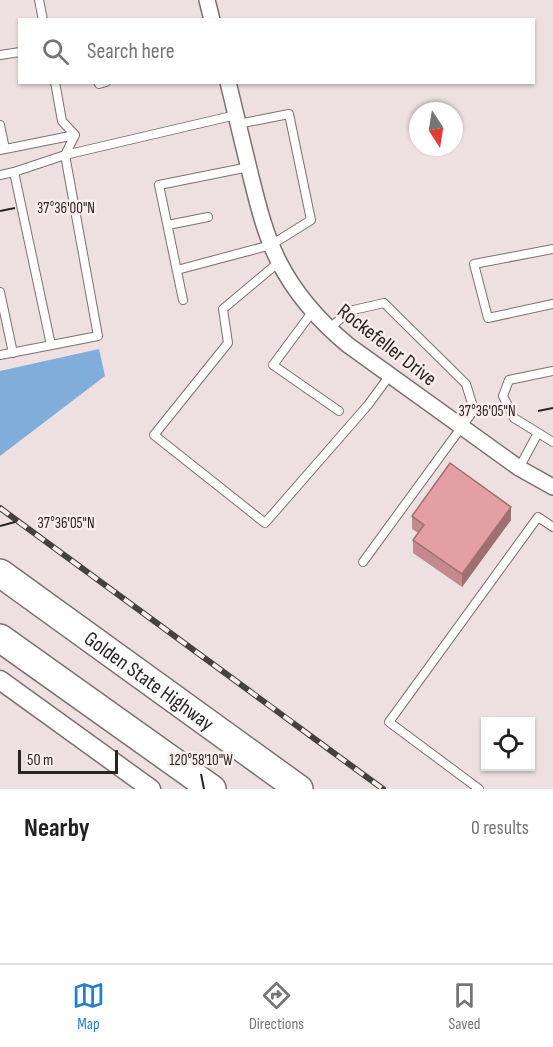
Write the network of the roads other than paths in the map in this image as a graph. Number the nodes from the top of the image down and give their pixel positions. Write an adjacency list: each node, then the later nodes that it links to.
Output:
1 (39, 0): 3 (lane)
2 (207, 0): 4 (street)
3 (43, 18)
4 (212, 18)
5 (18, 52): 6 (lane)
6 (0, 55)
7 (55, 84): 11 (lane)
8 (228, 84): 9 (street, Rockefeller Drive)
9 (237, 120): 13 (lane); 14 (street, Rockefeller Drive); 19 (lane)
10 (0, 125): 12 (lane)
11 (75, 135): 12 (lane); 13 (lane)
12 (2, 149)
13 (65, 155): 15 (lane); 28 (lane)
14 (249, 167): 18 (lane); 19 (street, Rockefeller Drive)
15 (14, 172): 16 (lane); 28 (lane)
16 (0, 175)
17 (208, 217): 18 (lane)
18 (168, 225): 22 (lane)
19 (271, 245): 21 (street, Rockefeller Drive); 22 (lane)
20 (553, 249): 25 (lane)
21 (279, 262): 26 (street, Rockefeller Drive); 32 (lane)
22 (177, 270): 24 (lane)
23 (0, 292): 29 (lane)
24 (183, 300)
25 (553, 304)
26 (313, 311): 27 (street, Rockefeller Drive); 33 (lane)
27 (329, 329): 32 (street, Rockefeller Drive); 34 (lane)
28 (51, 345): 29 (lane)
29 (13, 353): 30 (lane)
30 (0, 355)
31 (553, 371): 35 (lane)
32 (390, 375): 34 (street, Rockefeller Drive)
33 (339, 411)
34 (460, 426): 37 (street, Rockefeller Drive); 40 (lane)
35 (538, 433): 36 (lane); 37 (lane)
36 (553, 442)
37 (519, 468): 38 (street, Rockefeller Drive)
38 (553, 487)
39 (553, 527): 47 (lane)
40 (363, 561)
41 (0, 573): 46 (highway, Golden State Highway)
42 (0, 638): 45 (highway)
43 (0, 680): 44 (street)
44 (146, 788)
45 (212, 789)
46 (299, 789)
47 (479, 789)

